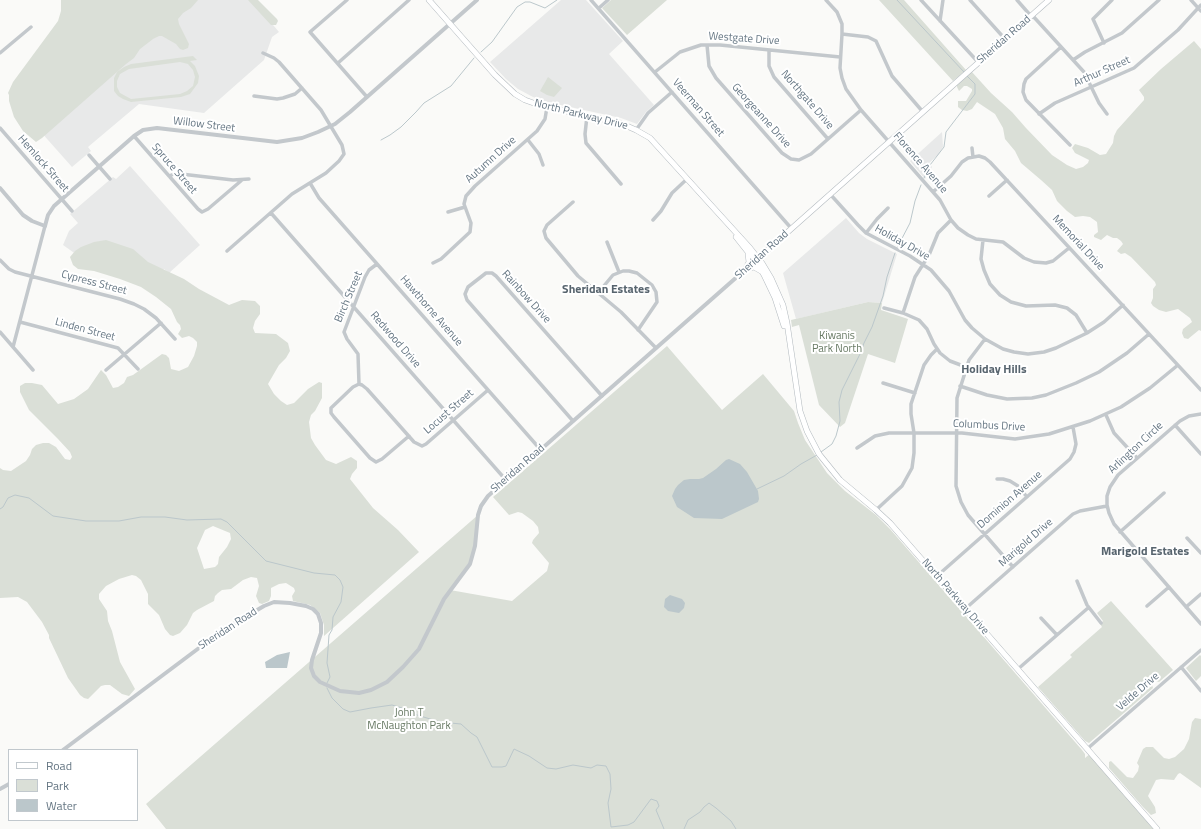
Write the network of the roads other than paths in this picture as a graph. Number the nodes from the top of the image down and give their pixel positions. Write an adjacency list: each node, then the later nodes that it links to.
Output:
1 (347, 0): 33 (street)
2 (409, 0): 33 (street)
3 (429, 0): 20 (main road, North Parkway Drive)
4 (477, 0): 20 (street, Willow Street)
5 (591, 0): 16 (street, Veerman Street)
6 (608, 0): 16 (street)
7 (826, 0): 22 (street, Florence Avenue)
8 (921, 0): 19 (street)
9 (943, 0): 19 (street)
10 (970, 0): 23 (street)
11 (1018, 0): 18 (street)
12 (1049, 0): 18 (main road, Sheridan Road)
13 (1112, 0): 24 (street)
14 (1158, 0): 24 (street)
15 (1191, 0): 17 (street)
16 (599, 8): 34 (street, Veerman Street)
17 (1200, 8): 35 (street, Arthur Street)
18 (1032, 15): 23 (main road, Sheridan Road); 26 (street)
19 (940, 21): 32 (street)
20 (450, 24): 39 (street, Willow Street); 40 (main road, North Parkway Drive)
21 (31, 27): 28 (street)
22 (842, 34): 30 (street, Florence Avenue); 42 (street)
23 (1005, 39): 32 (main road, Sheridan Road)
24 (1104, 43): 31 (street)
25 (707, 45): 27 (street, Westgate Drive); 34 (street, Westgate Drive); 57 (street, Georgeanne Drive)
26 (1061, 46): 31 (street); 43 (street)
27 (769, 50): 30 (street, Westgate Drive); 50 (street, Northgate Drive)
28 (0, 53)
29 (263, 53): 36 (street)
30 (840, 57): 41 (street, Florence Avenue)
31 (1073, 60): 35 (street)
32 (978, 62): 42 (main road, Sheridan Road)
33 (338, 63): 39 (street)
34 (655, 72): 37 (street, Veerman Street)
35 (1092, 87): 43 (street, Arthur Street); 44 (street)
36 (302, 88): 38 (street); 46 (street)
37 (672, 92): 48 (street); 83 (street, Veerman Street)
38 (254, 96)
39 (367, 97): 46 (street, Willow Street)
40 (547, 107): 45 (main road, North Parkway Drive); 51 (street, Autumn Drive)
41 (861, 110): 50 (street, Georgeanne Drive); 52 (street, Florence Avenue)
42 (923, 112): 52 (main road, Sheridan Road)
43 (1039, 114): 53 (street)
44 (1107, 114)
45 (587, 116): 48 (main road, North Parkway Drive); 68 (street)
46 (331, 126): 49 (street, Willow Street); 67 (street)
47 (0, 128): 73 (street, Hemlock Street)
48 (636, 130): 64 (main road, North Parkway Drive)
49 (134, 136): 60 (street, Willow Street); 61 (street, Spruce Street)
50 (828, 139): 57 (street, Georgeanne Drive)
51 (528, 140): 58 (street); 75 (street, Autumn Drive)
52 (890, 142): 70 (street, Florence Avenue); 71 (main road, Sheridan Road)
53 (1070, 145)
54 (972, 148): 56 (street)
55 (89, 155): 60 (street)
56 (973, 157): 66 (street, Memorial Drive); 70 (street)
57 (796, 160): 59 (street)
58 (543, 165)
59 (795, 165)
60 (99, 166): 62 (street); 73 (street, Willow Street)
61 (168, 176): 65 (street); 65 (street, Spruce Street)
62 (110, 179)
63 (249, 179): 65 (street)
64 (687, 179): 80 (street); 90 (main road, North Parkway Drive)
65 (242, 180)
66 (1007, 180): 72 (street); 87 (street, Memorial Drive)
67 (310, 183): 79 (street); 94 (street, Hawthorne Avenue)
68 (621, 184)
69 (0, 188): 82 (street)
70 (934, 192): 81 (street, Florence Avenue)
71 (830, 194): 83 (main road, Sheridan Road); 84 (street, Holiday Drive)
72 (989, 196)
73 (62, 199): 77 (street, Hemlock Street); 82 (street, Willow Street)
74 (573, 202): 100 (street)
75 (465, 207): 78 (street); 93 (street)
76 (888, 208): 84 (street)
77 (72, 211)
78 (448, 212)
79 (271, 213): 89 (street); 102 (street, Redwood Drive)
80 (653, 220)
81 (951, 220): 85 (street, Florence Avenue); 95 (street)
82 (45, 226): 99 (street, Willow Street)
83 (791, 228): 88 (main road, Sheridan Road)
84 (866, 233): 95 (street, Holiday Drive)
85 (983, 240): 87 (street, Florence Avenue); 109 (street)
86 (607, 242): 98 (street)
87 (1070, 248): 101 (street, Memorial Drive)
88 (767, 250): 90 (main road); 92 (main road, Sheridan Road); 97 (main road)
89 (227, 251)
90 (750, 251): 92 (main road, North Parkway Drive); 96 (main road)
91 (0, 260): 99 (street, Cypress Street)
92 (756, 260): 96 (street, Sheridan Road); 97 (main road, North Parkway Drive)
93 (433, 263)
94 (377, 264): 102 (street, Birch Street); 125 (street, Hawthorne Avenue)
95 (923, 264): 104 (street); 112 (street, Holiday Drive)
96 (745, 270): 97 (main road); 114 (street, Sheridan Road)
97 (763, 270): 147 (main road, North Parkway Drive)
98 (619, 272): 100 (street); 107 (street)
99 (32, 276): 105 (street, Willow Street); 106 (street, Cypress Street)
100 (598, 293): 107 (street)
101 (1123, 305): 109 (street, Holiday Drive); 110 (street, Memorial Drive)
102 (353, 306): 123 (street, Birch Street); 131 (street, Redwood Drive)
103 (884, 308): 104 (street)
104 (902, 313): 115 (street)
105 (20, 322): 113 (street, Willow Street); 116 (street, Linden Street)
106 (161, 323): 111 (street, Cypress Street); 116 (street)
107 (638, 330): 114 (street)
108 (0, 332): 113 (street)
109 (1087, 333): 112 (street, Holiday Drive)
110 (1149, 334): 117 (street, Memorial Drive); 124 (street)
111 (175, 339)
112 (984, 339): 118 (street)
113 (14, 347): 120 (street)
114 (656, 348): 128 (street, Sheridan Road)
115 (937, 350): 118 (street); 127 (street)
116 (124, 354): 119 (street, Linden Street); 121 (street)
117 (1178, 365): 126 (street, Memorial Drive); 129 (street, Columbus Drive)
118 (966, 367): 124 (street)
119 (138, 369)
120 (33, 370)
121 (106, 370)
122 (883, 383): 127 (street)
123 (359, 384): 137 (street); 137 (street)
124 (960, 386): 136 (street)
125 (488, 390): 131 (street, Locust Street); 139 (street, Hawthorne Avenue)
126 (1201, 390)
127 (915, 393): 135 (street)
128 (602, 396): 132 (street, Sheridan Road); 132 (street, Rainbow Drive)
129 (1106, 414): 134 (street, Columbus Drive); 141 (street)
130 (1201, 414): 133 (street, Arlington Circle)
131 (453, 420): 137 (street, Locust Street); 142 (street, Redwood Drive)
132 (573, 421): 139 (street, Sheridan Road)
133 (1175, 424): 140 (street); 141 (street, Arlington Circle)
134 (1073, 427): 136 (street, Columbus Drive); 145 (street, Dominion Avenue)
135 (914, 433): 136 (street, Columbus Drive); 138 (street, Columbus Drive); 147 (street)
136 (956, 433): 149 (street)
137 (409, 436)
138 (857, 448)
139 (540, 449): 142 (street, Sheridan Road)
140 (1201, 454)
141 (1137, 458): 146 (street, Arlington Circle)
142 (505, 480): 172 (street, Sheridan Road)
143 (997, 480): 145 (street)
144 (1164, 493): 148 (street)
145 (1027, 497): 149 (street, Dominion Avenue)
146 (1107, 506): 148 (street); 152 (street, Marigold Drive)
147 (876, 510): 153 (main road, North Parkway Drive)
148 (1120, 532): 155 (street)
149 (984, 535): 152 (street); 153 (street, Dominion Avenue)
150 (1187, 538): 151 (street)
151 (1201, 554)
152 (1013, 567): 160 (street, Marigold Drive)
153 (937, 576): 160 (main road, North Parkway Drive)
154 (1076, 581): 159 (street)
155 (1169, 587): 157 (street); 158 (street)
156 (1201, 594): 158 (street)
157 (1147, 606)
158 (1186, 607): 163 (street)
159 (1088, 608): 162 (street); 164 (street)
160 (965, 609): 167 (main road, North Parkway Drive)
161 (1041, 618): 164 (street)
162 (1101, 623)
163 (1201, 624)
164 (1057, 636): 167 (street)
165 (1201, 650): 166 (street, Velde Drive)
166 (1181, 667): 169 (street, Velde Drive); 170 (street)
167 (1018, 669): 171 (main road, North Parkway Drive)
168 (1154, 683): 169 (street)
169 (1158, 687): 171 (street, Velde Drive)
170 (1201, 691)
171 (1087, 748): 173 (main road, North Parkway Drive)
172 (64, 749)
173 (1158, 829)

